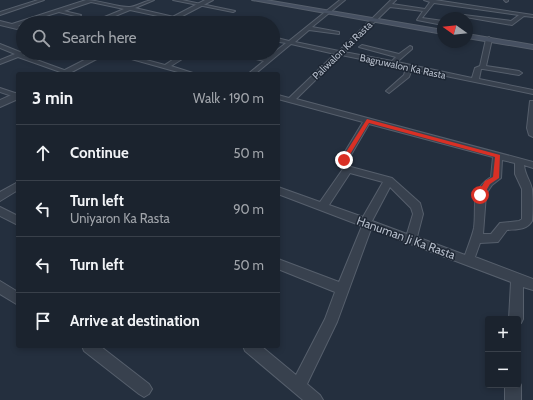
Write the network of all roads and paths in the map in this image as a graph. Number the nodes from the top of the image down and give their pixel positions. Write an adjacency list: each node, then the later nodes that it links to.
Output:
1 (23, 0): 13 (street)
2 (42, 0): 13 (street)
3 (90, 0): 18 (street); 21 (street)
4 (152, 0): 18 (street)
5 (175, 0): 15 (street)
6 (210, 0): 15 (street)
7 (256, 0): 24 (main road)
8 (332, 0): 11 (street)
9 (394, 0): 16 (street, Paliwalon Ka Rasta)
10 (426, 0): 12 (street)
11 (342, 1): 24 (street)
12 (433, 1): 14 (street); 22 (street)
13 (34, 2): 20 (street)
14 (464, 3): 19 (street); 25 (street)
15 (200, 5): 23 (street); 32 (street)
16 (389, 5): 22 (street); 36 (street, Paliwalon Ka Rasta)
17 (0, 7): 20 (street)
18 (131, 9): 30 (street); 31 (street)
19 (486, 9): 27 (street); 35 (street)
20 (12, 10): 26 (street)
21 (59, 10): 28 (street); 29 (street)
22 (425, 10): 37 (street)
23 (233, 11)
24 (326, 12): 36 (main road); 42 (street)
25 (459, 12)
26 (0, 14)
27 (524, 14): 33 (street); 35 (street)
28 (41, 16)
29 (79, 16)
30 (112, 16)
31 (164, 16)
32 (178, 16)
33 (533, 16)
34 (473, 18): 35 (street)
35 (482, 19)
36 (373, 20): 43 (main road); 55 (street, Paliwalon Ka Rasta)
37 (437, 22)
38 (0, 23): 40 (street)
39 (16, 25): 40 (street)
40 (12, 26): 41 (street)
41 (16, 27)
42 (308, 28): 44 (street); 48 (street)
43 (437, 31)
44 (337, 33)
45 (473, 37): 46 (main road)
46 (489, 39): 50 (main road); 66 (street)
47 (280, 40): 48 (street, Bagruwalon Ka Rasta)
48 (291, 42): 53 (street); 55 (street, Bagruwalon Ka Rasta)
49 (0, 46): 54 (street)
50 (533, 47)
51 (362, 48): 57 (street)
52 (410, 48): 57 (street)
53 (280, 51)
54 (16, 52)
55 (340, 52): 64 (street, Bagruwalon Ka Rasta); 80 (street, Paliwalon Ka Rasta)
56 (16, 56): 63 (street)
57 (400, 56): 64 (street)
58 (35, 60): 68 (street)
59 (91, 60): 69 (street)
60 (135, 60): 67 (street)
61 (178, 60): 67 (street)
62 (269, 60): 71 (street)
63 (0, 62)
64 (392, 64): 65 (street, Bagruwalon Ka Rasta)
65 (410, 67): 73 (street, Bagruwalon Ka Rasta); 75 (street)
66 (483, 67): 72 (street); 73 (street)
67 (166, 70): 70 (street)
68 (64, 72)
69 (68, 72)
70 (185, 72)
71 (254, 72)
72 (519, 73)
73 (475, 81): 76 (street, Bagruwalon Ka Rasta)
74 (0, 90): 77 (street)
75 (390, 92)
76 (533, 92)
77 (16, 96)
78 (16, 96): 82 (street)
79 (280, 97): 80 (street)
80 (291, 100): 83 (street)
81 (533, 103): 84 (street)
82 (0, 104)
83 (367, 121): 85 (street); 88 (street)
84 (533, 135)
85 (498, 156): 86 (street); 97 (street)
86 (520, 162): 87 (street); 97 (street)
87 (533, 165)
88 (348, 169): 89 (street); 93 (street)
89 (389, 180): 96 (street); 98 (street)
90 (16, 186): 92 (street)
91 (280, 191): 93 (street, Hanuman Ji Ka Rasta)
92 (0, 197)
93 (322, 207): 96 (street, Hanuman Ji Ka Rasta)
94 (0, 211): 95 (street)
95 (16, 217)
96 (367, 223): 98 (street, Hanuman Ji Ka Rasta); 104 (street)
97 (476, 238): 99 (street)
98 (411, 240): 99 (street, Hanuman Ji Ka Rasta)
99 (468, 261): 101 (street, Hanuman Ji Ka Rasta)
100 (280, 265): 104 (street)
101 (517, 279): 102 (street, Hanuman Ji Ka Rasta); 106 (street)
102 (533, 285)
103 (0, 287): 105 (street)
104 (343, 290): 109 (street)
105 (16, 298)
106 (516, 316)
107 (92, 348): 111 (street)
108 (254, 348): 109 (street)
109 (298, 387): 112 (street)
110 (513, 388): 113 (street)
111 (144, 389)
112 (315, 400)
113 (513, 400)

